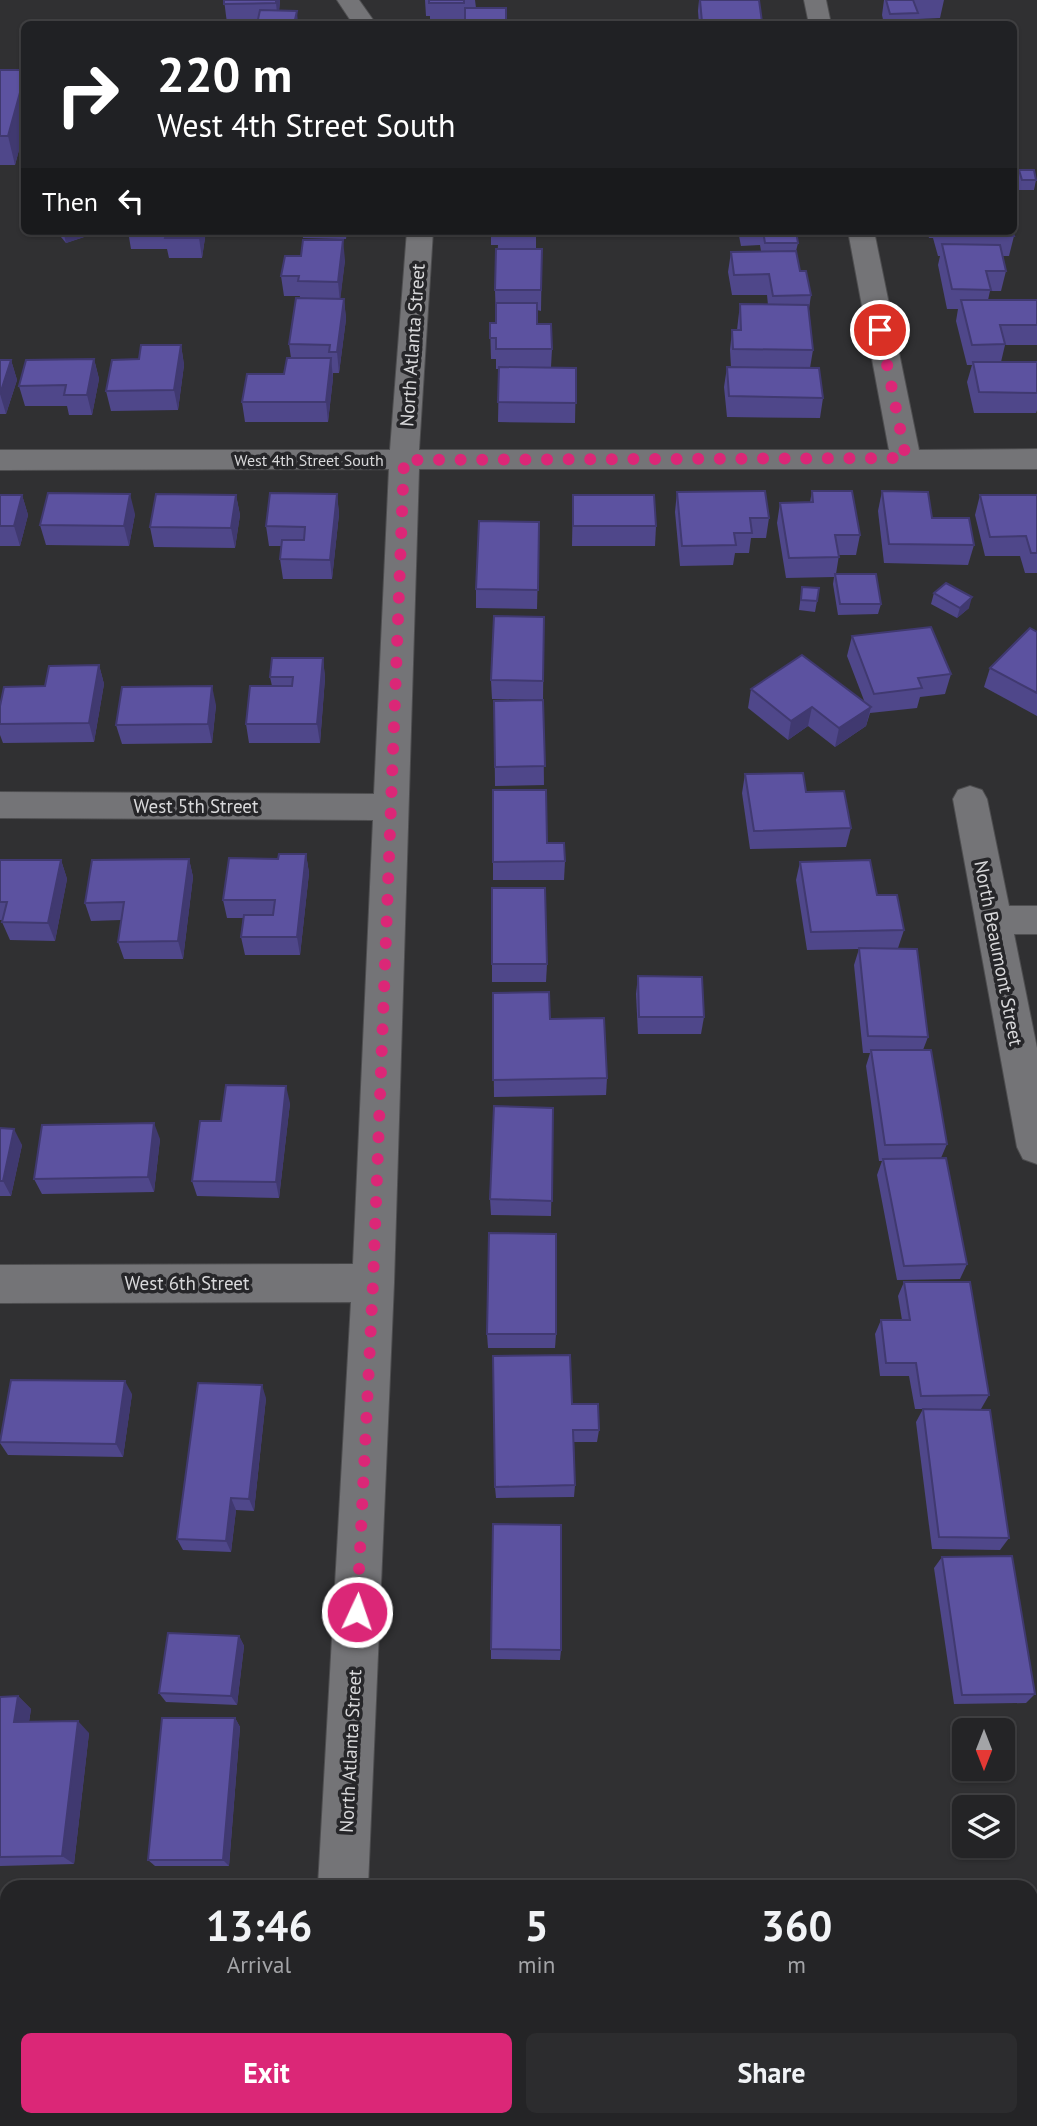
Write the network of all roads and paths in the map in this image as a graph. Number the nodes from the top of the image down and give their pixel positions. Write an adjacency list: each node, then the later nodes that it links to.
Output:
1 (348, 0): 3 (street)
2 (815, 0): 4 (street)
3 (362, 21)
4 (819, 21)
5 (421, 235): 10 (street, North Atlanta Street)
6 (862, 235): 7 (street)
7 (906, 458): 8 (street, West 4th Street South); 10 (street, West 4th Street South)
8 (1037, 459)
9 (0, 460): 10 (street, West 4th Street South)
10 (404, 460): 13 (street, North Atlanta Street)
11 (970, 799): 14 (street, North Beaumont Street)
12 (0, 805): 13 (street, West 5th Street)
13 (392, 807): 17 (street, North Atlanta Street)
14 (993, 920): 15 (street); 16 (street, North Beaumont Street)
15 (1037, 920)
16 (1037, 1147)
17 (373, 1283): 18 (street, West 6th Street); 19 (street, North Atlanta Street)
18 (0, 1284)
19 (343, 1880)

